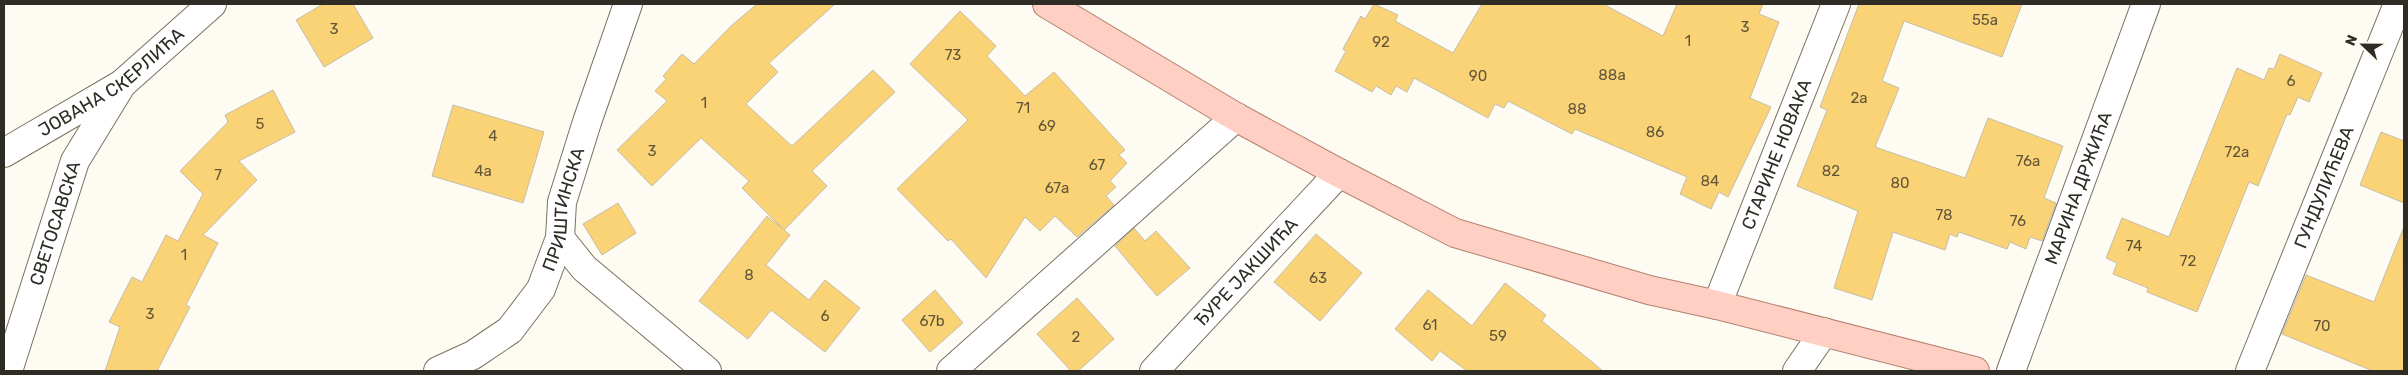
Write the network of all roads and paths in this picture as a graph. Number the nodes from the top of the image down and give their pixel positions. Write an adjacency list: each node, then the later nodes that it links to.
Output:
1 (212, 4): 7 (street, ЈОВАНА СКЕРЛИЋА)
2 (628, 4): 11 (street, ПРИШТИНСКА)
3 (1047, 4): 8 (main road)
4 (1836, 4): 12 (street, СТАРИНЕ НОВАКА)
5 (2146, 4): 21 (street, МАРИНА ДРЖИЋА)
6 (2398, 4): 22 (street, ГУНДУЛИЋЕВА)
7 (122, 84): 9 (street, ЈОВАНА СКЕРЛИЋА); 14 (street, СВЕТОСАВСКА)
8 (1236, 117): 10 (main road); 17 (street)
9 (4, 153)
10 (1339, 173): 12 (main road); 18 (street, ЂУРЕ ЈАКШИЋА)
11 (560, 238): 15 (street, ПРИШТИНСКА); 16 (street)
12 (1717, 305): 13 (main road)
13 (1824, 332): 19 (street); 20 (main road)
14 (8, 371)
15 (438, 371)
16 (707, 371)
17 (951, 371)
18 (1154, 371)
19 (1797, 371)
20 (1975, 371)
21 (2010, 371)
22 (2250, 371)

